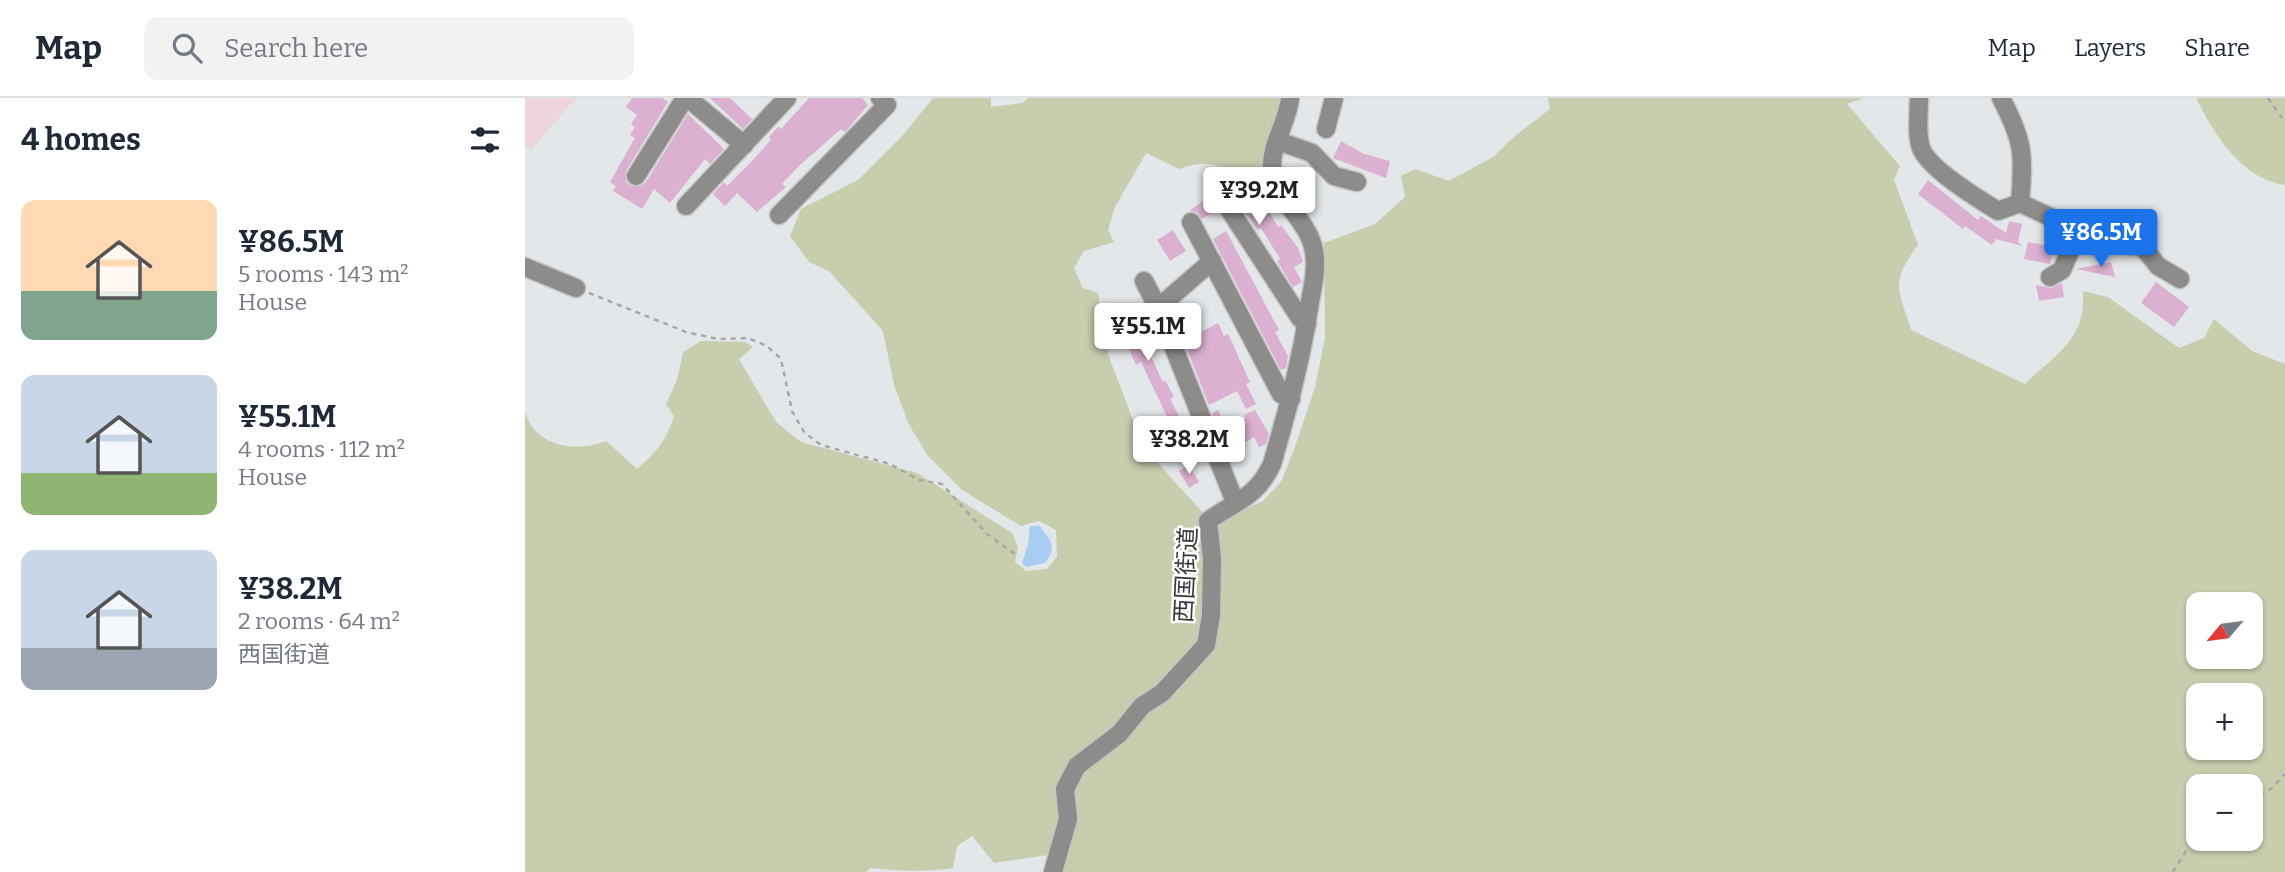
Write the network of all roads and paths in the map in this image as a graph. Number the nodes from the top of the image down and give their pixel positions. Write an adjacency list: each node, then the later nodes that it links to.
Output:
1 (687, 98): 12 (street); 13 (street)
2 (787, 98): 12 (street)
3 (880, 98): 18 (street)
4 (1290, 98): 11 (street, 西国街道)
5 (1334, 98): 10 (street)
6 (1919, 98): 15 (street)
7 (2001, 98): 15 (street)
8 (2268, 98): 9 (path)
9 (2285, 122)
10 (1326, 129)
11 (1277, 141): 14 (street); 28 (street, 西国街道)
12 (744, 145): 16 (street)
13 (636, 176)
14 (1357, 182)
15 (2021, 203): 20 (street)
16 (686, 206)
17 (1229, 209): 28 (street)
18 (779, 215)
19 (1191, 222): 21 (street)
20 (2076, 237): 23 (street); 24 (street)
21 (1212, 261): 27 (street); 29 (street)
22 (525, 267): 26 (street)
23 (2050, 277)
24 (2180, 279)
25 (1144, 281): 27 (street)
26 (576, 288): 31 (path)
27 (1158, 308): 30 (street)
28 (1307, 324): 29 (street, 西国街道)
29 (1291, 399): 30 (street, 西国街道)
30 (1235, 502): 37 (street, 西国街道)
31 (1020, 557)
32 (2285, 774): 33 (path)
33 (2279, 780): 34 (path); 35 (path)
34 (2285, 782)
35 (2263, 793)
36 (2186, 851): 38 (path)
37 (1053, 872)
38 (2173, 872)

